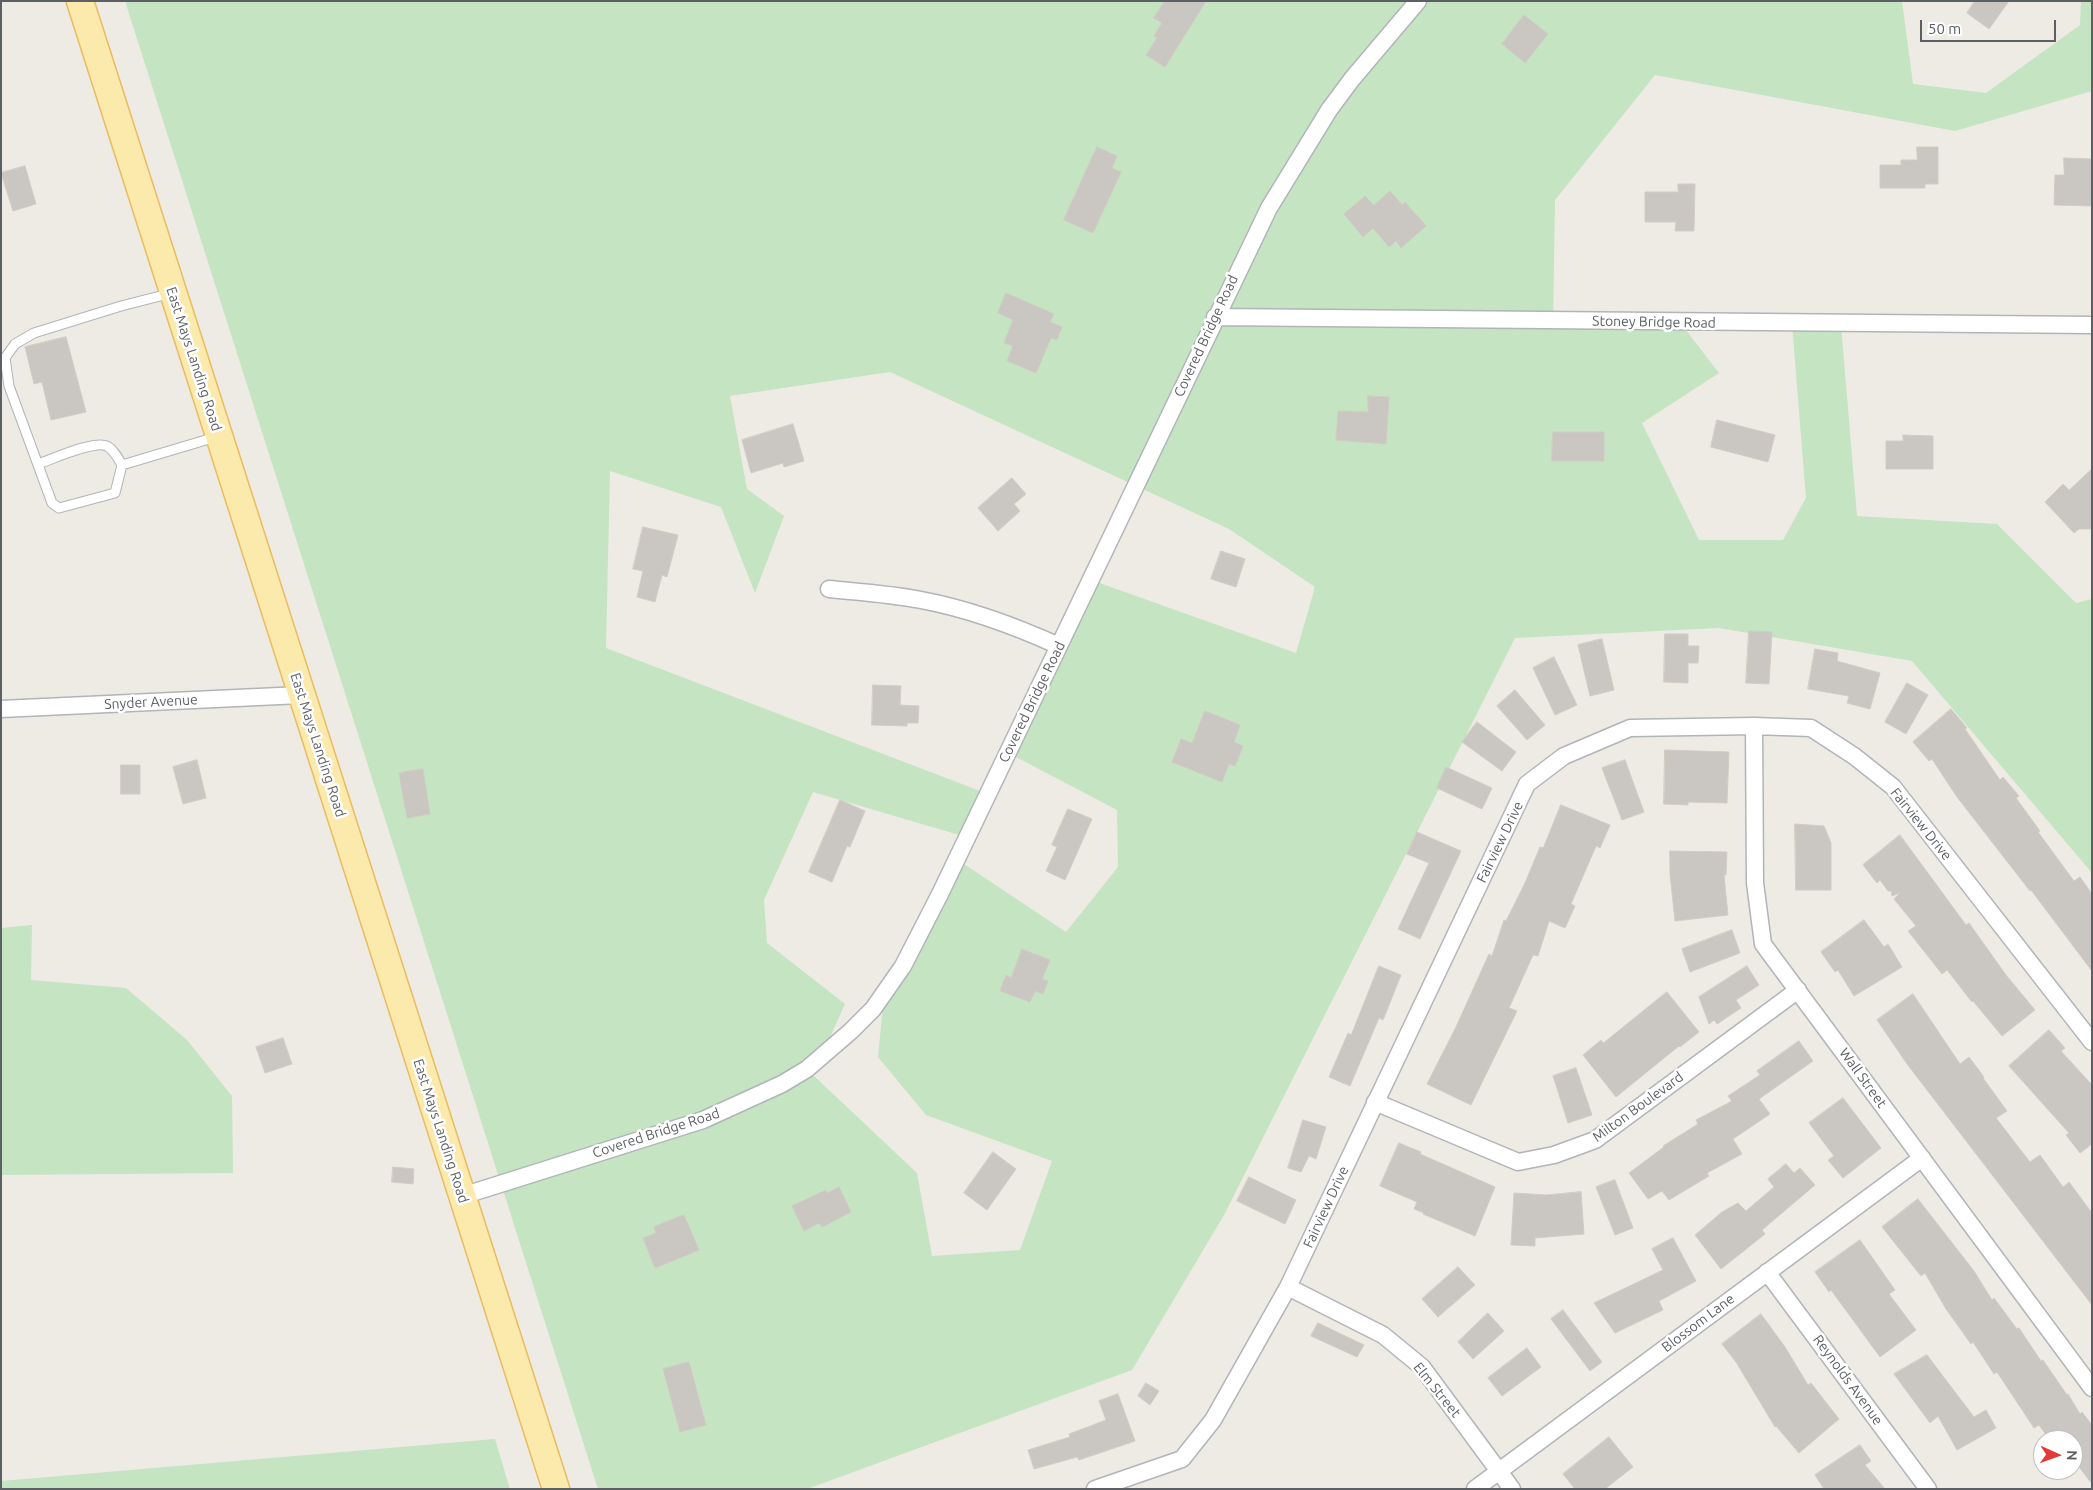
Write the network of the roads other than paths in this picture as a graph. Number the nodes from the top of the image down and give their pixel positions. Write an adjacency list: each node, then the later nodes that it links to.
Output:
1 (80, 1): 3 (main road, East Mays Landing Road)
2 (1418, 1): 4 (street, Covered Bridge Road)
3 (173, 293): 6 (main road, East Mays Landing Road); 7 (lane)
4 (1215, 317): 5 (street, Stoney Bridge Road); 10 (street, Covered Bridge Road)
5 (2092, 325)
6 (218, 436): 8 (lane); 11 (main road, East Mays Landing Road)
7 (38, 464): 8 (lane); 8 (lane)
8 (122, 465)
9 (829, 589): 10 (street)
10 (1059, 646): 18 (street, Covered Bridge Road)
11 (301, 695): 12 (street, Snyder Avenue); 18 (main road, East Mays Landing Road)
12 (1, 709)
13 (1754, 726): 14 (street, Wall Street); 15 (street, Fairview Drive); 16 (street, Fairview Drive)
14 (1798, 990): 16 (street, Milton Boulevard); 17 (street, Wall Street)
15 (2092, 1042)
16 (1375, 1102): 20 (street, Fairview Drive)
17 (1922, 1158): 19 (street, Blossom Lane); 21 (street, Wall Street)
18 (462, 1196): 23 (main road, East Mays Landing Road)
19 (1768, 1272): 22 (street, Blossom Lane); 27 (street, Reynolds Avenue)
20 (1288, 1287): 22 (street, Elm Street); 24 (street, Fairview Drive)
21 (2090, 1381)
22 (1499, 1470): 25 (street, Blossom Lane); 26 (street, Elm Street)
23 (556, 1489)
24 (1095, 1489)
25 (1475, 1489)
26 (1512, 1489)
27 (1928, 1489)

